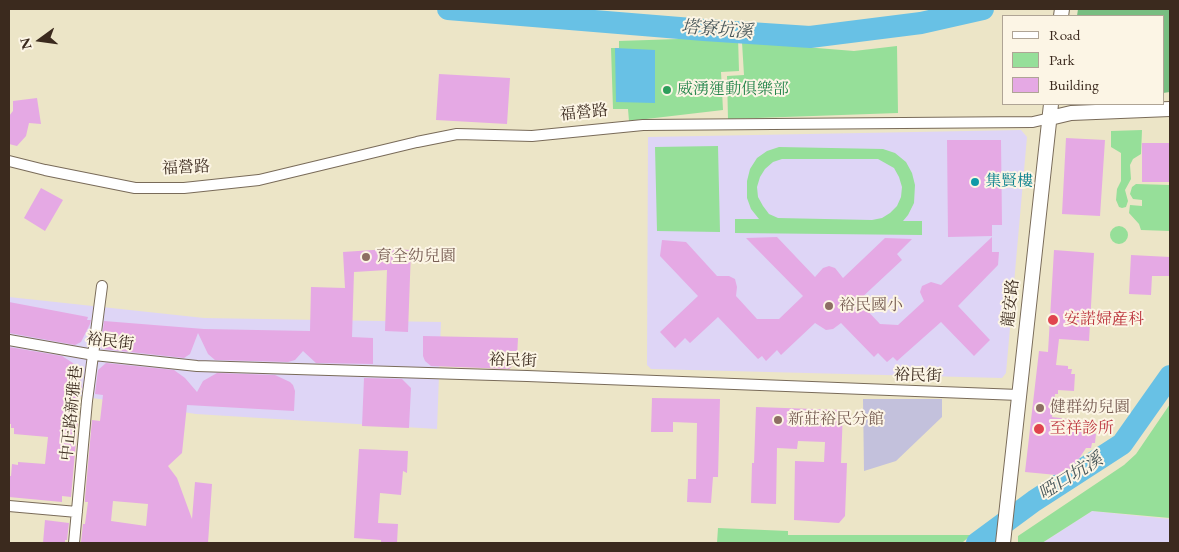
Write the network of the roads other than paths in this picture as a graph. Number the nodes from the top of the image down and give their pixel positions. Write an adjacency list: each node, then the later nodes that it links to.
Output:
1 (1170, 109): 2 (street, 福營路)
2 (1051, 111): 3 (street, 福營路); 7 (street, 龍安路)
3 (9, 161)
4 (102, 286): 6 (street, 中正路新雅巷)
5 (9, 340): 6 (street, 裕民街)
6 (94, 355): 7 (street, 裕民街); 9 (street, 中正路新雅巷)
7 (1019, 395): 11 (street, 龍安路)
8 (9, 506): 9 (street)
9 (77, 512): 10 (street, 中正路新雅巷)
10 (74, 543)
11 (1003, 543)

